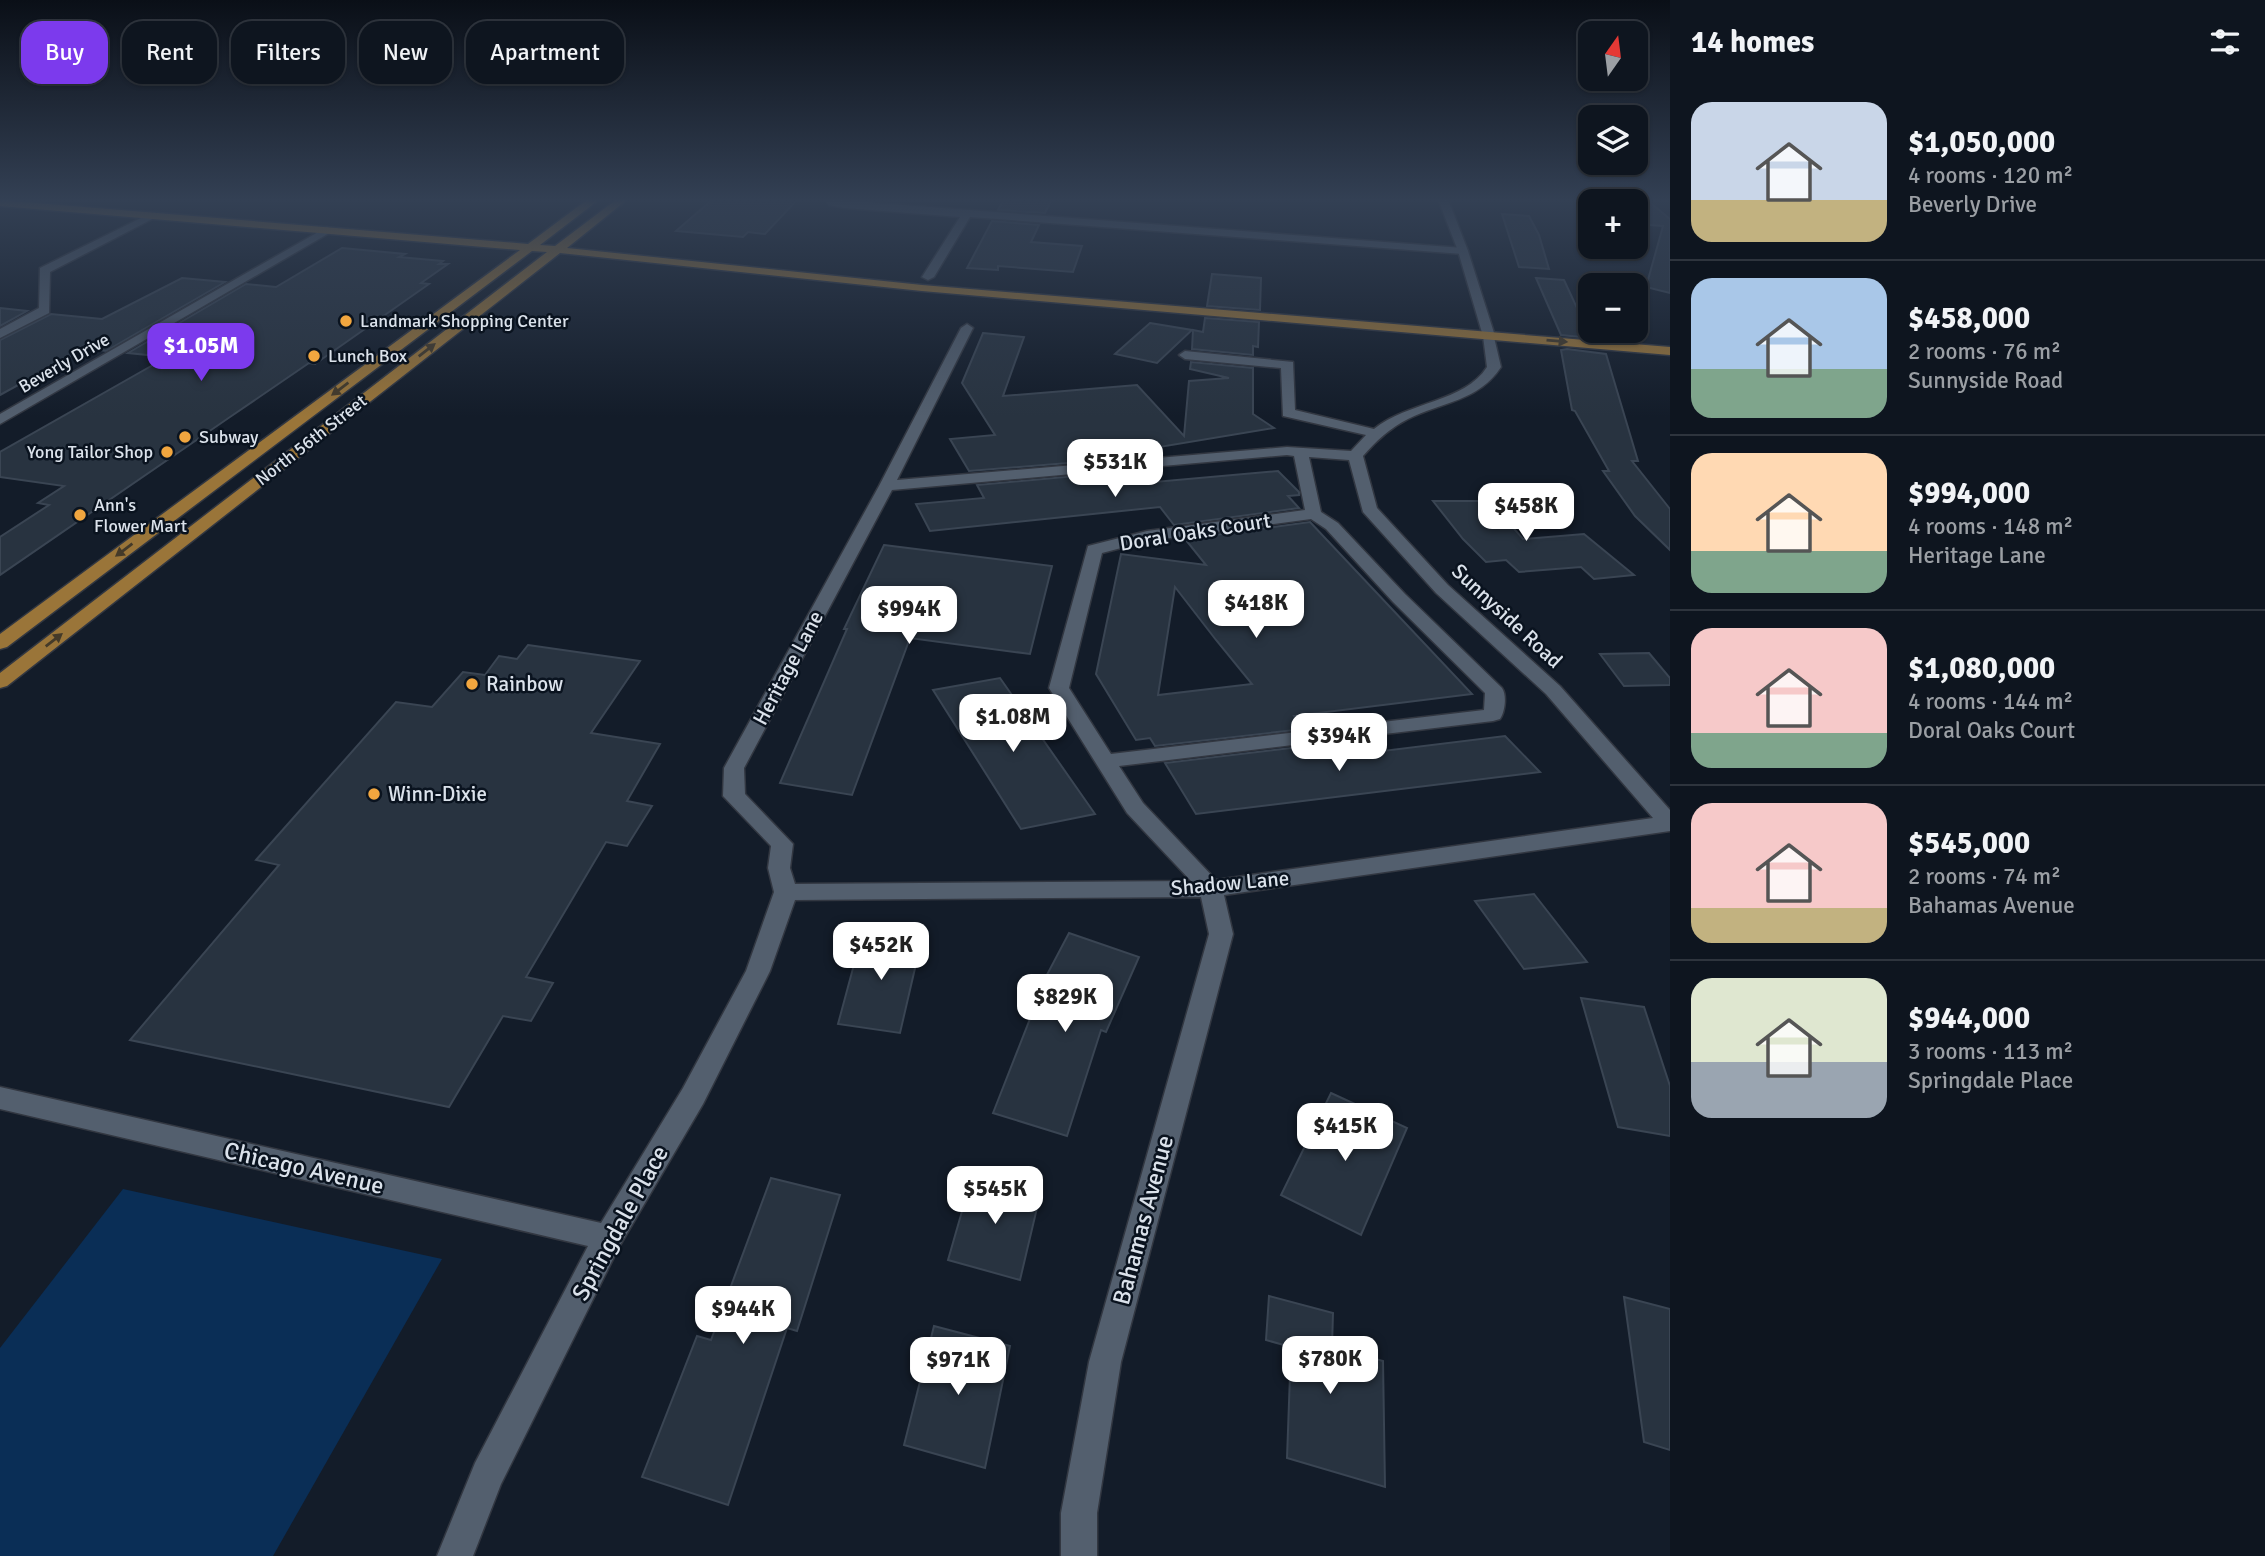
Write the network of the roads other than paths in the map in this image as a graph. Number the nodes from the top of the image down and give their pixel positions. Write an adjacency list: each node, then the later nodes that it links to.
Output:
1 (44, 272): 12 (street)
2 (255, 272): 18 (street, Beverly Drive)
3 (497, 272): 14 (main road, North 56th Street)
4 (530, 272): 17 (main road, North 56th Street, one-way to 4)
5 (769, 272): 11 (main road)
6 (880, 272): 9 (main road)
7 (931, 272): 9 (street)
8 (1469, 272): 11 (street)
9 (928, 277): 11 (main road)
10 (967, 328): 23 (street, Heritage Lane)
11 (1487, 330): 13 (main road); 15 (main road, one-way to 15); 19 (street)
12 (0, 334)
13 (1670, 339)
14 (394, 348): 17 (main road); 22 (main road, North 56th Street, one-way to 22)
15 (1670, 351)
16 (1185, 355): 19 (street)
17 (339, 419): 25 (main road, North 56th Street)
18 (0, 420)
19 (1374, 433): 21 (street)
20 (1301, 452): 21 (street); 23 (street); 24 (street)
21 (1355, 456): 29 (street, Sunnyside Road)
22 (233, 469): 25 (main road); 26 (main road, North 56th Street, one-way to 26)
23 (887, 486): 31 (street, Heritage Lane)
24 (1314, 514): 28 (street, Doral Oaks Court); 28 (street)
25 (152, 564): 27 (main road, North 56th Street, one-way to 25)
26 (0, 643)
27 (0, 682)
28 (1105, 761): 30 (street, Doral Oaks Court)
29 (1670, 823): 30 (street, Shadow Lane)
30 (1211, 889): 31 (street, Shadow Lane); 35 (street, Bahamas Avenue)
31 (786, 892): 33 (street, Springdale Place)
32 (0, 1098): 33 (street, Chicago Avenue)
33 (608, 1238): 34 (street, Springdale Place)
34 (455, 1556)
35 (1079, 1556)

